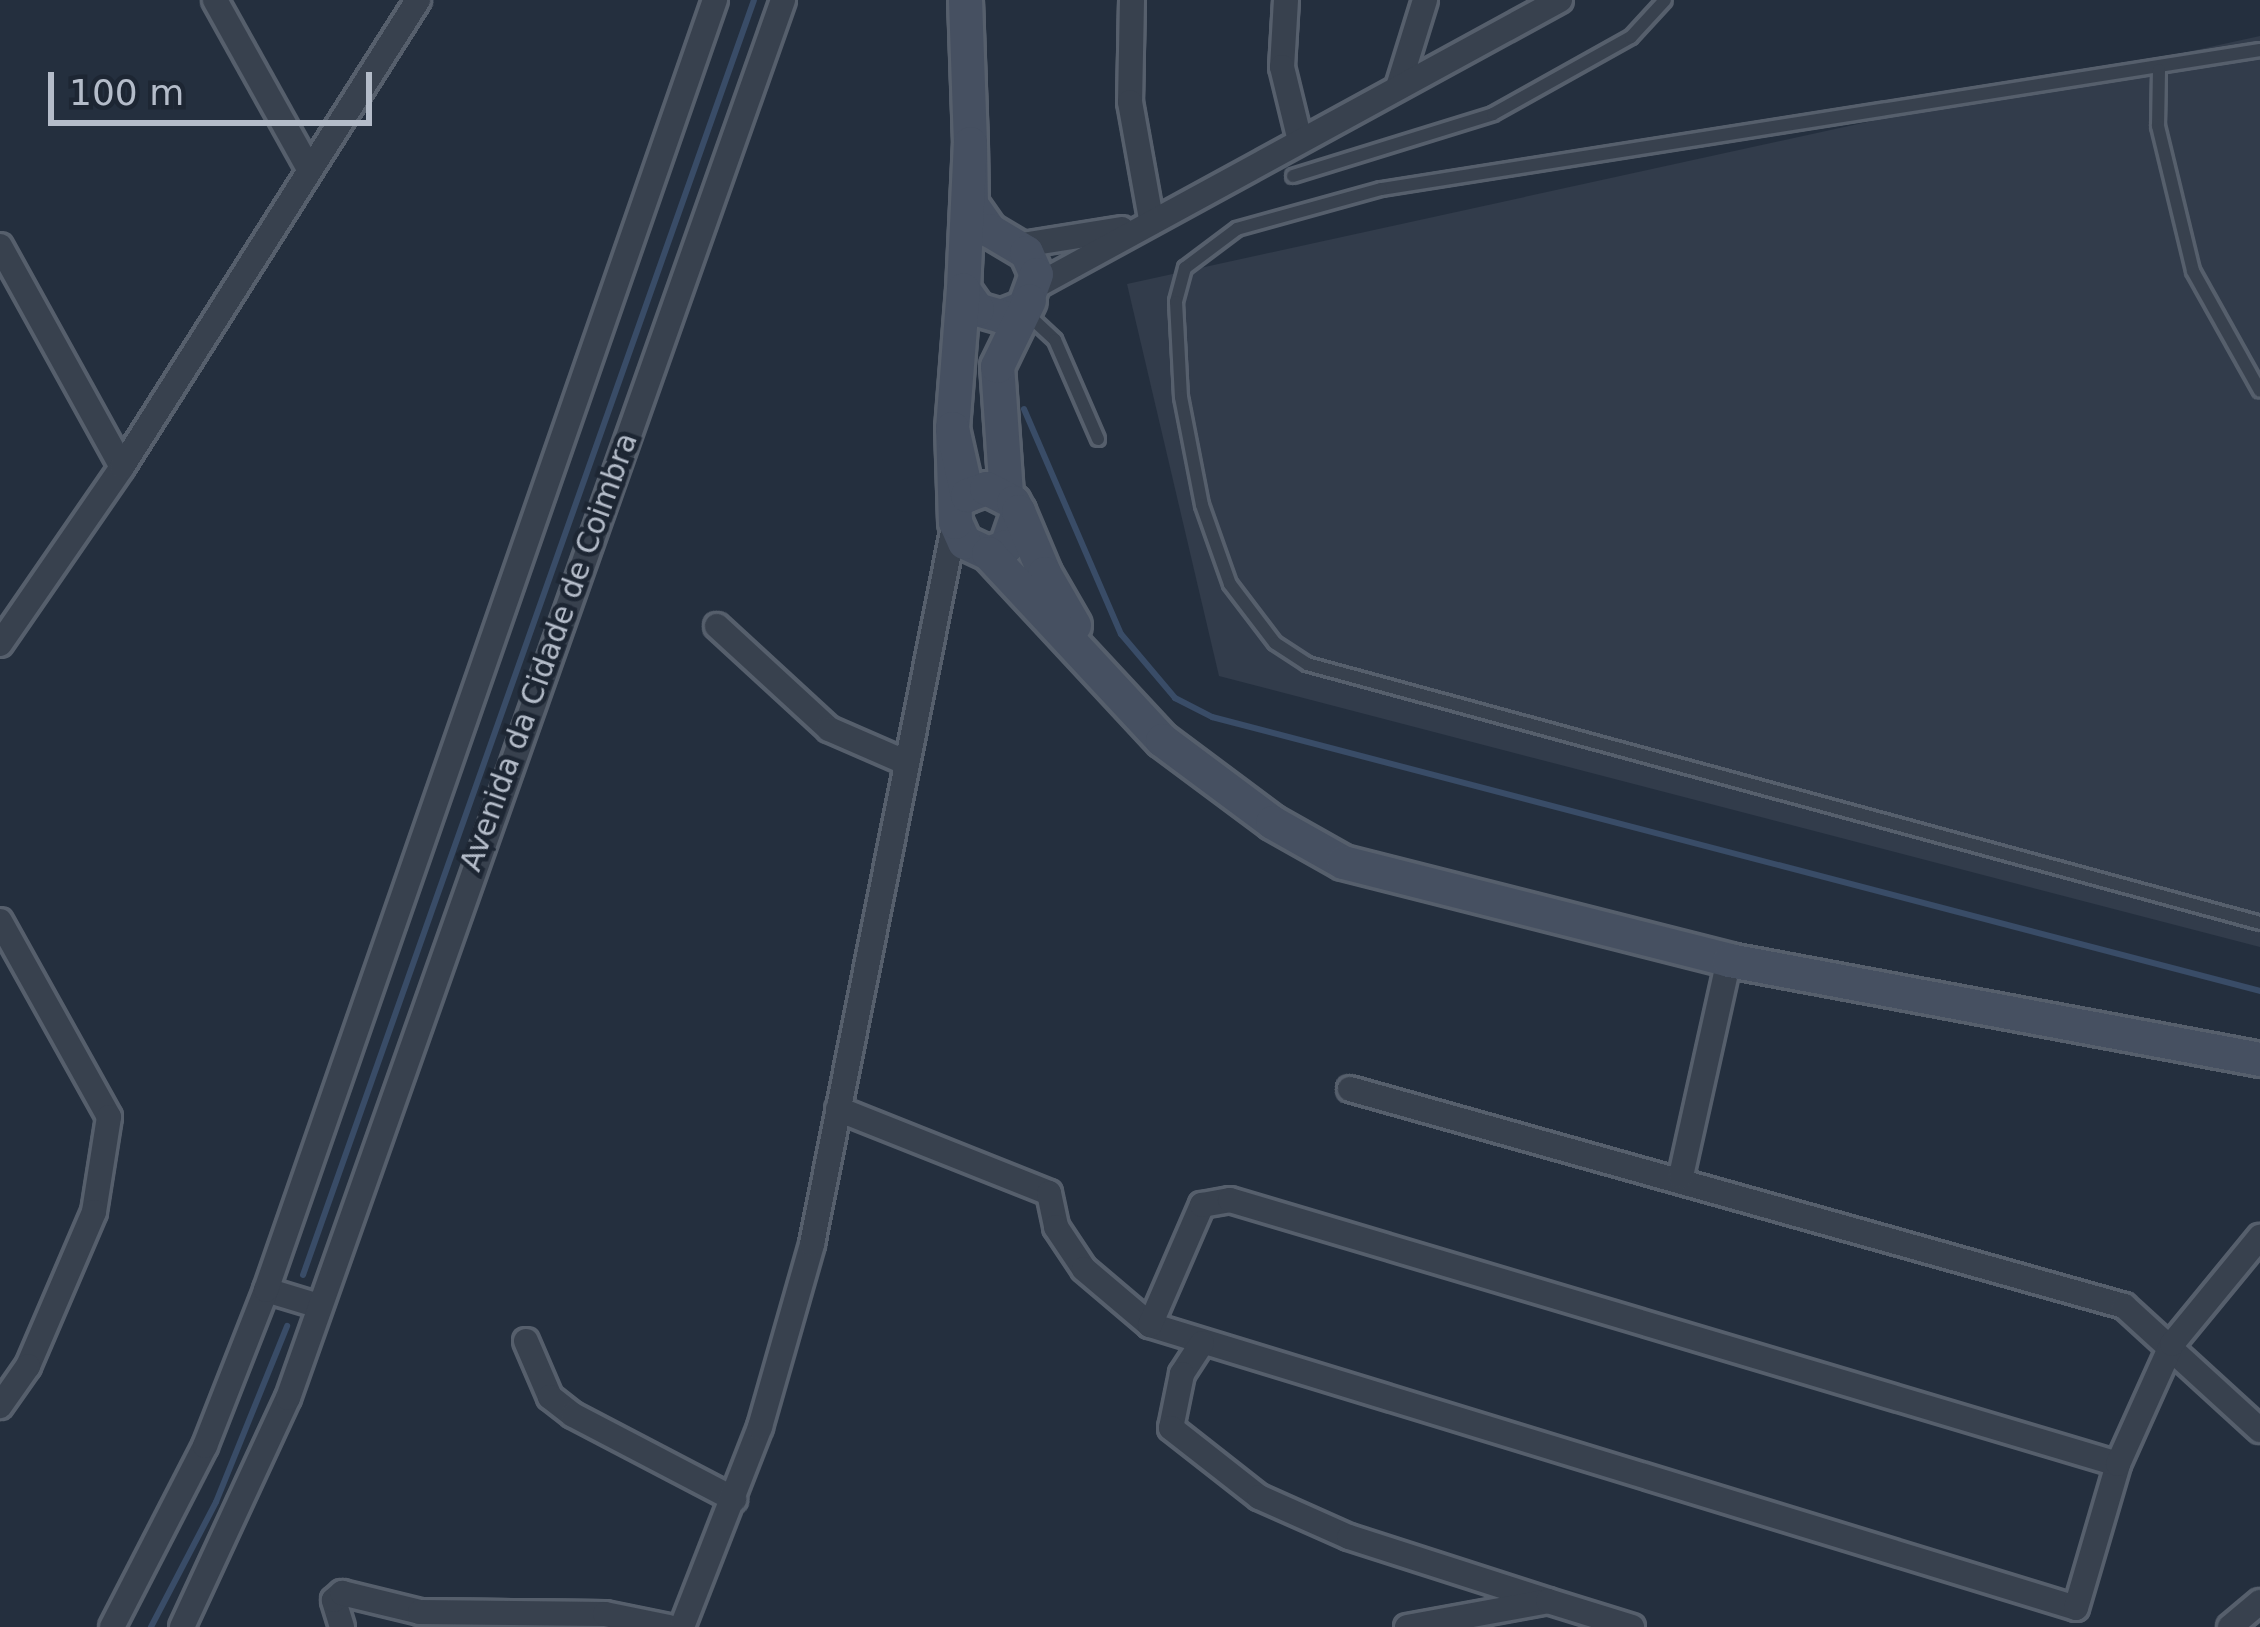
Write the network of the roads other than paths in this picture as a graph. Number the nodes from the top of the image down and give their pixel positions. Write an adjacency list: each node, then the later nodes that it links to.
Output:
1 (215, 0): 16 (street)
2 (418, 0): 16 (street)
3 (716, 0): 41 (street, Avenida da Cidade de Coimbra)
4 (783, 0): 42 (street, Avenida da Cidade de Coimbra)
5 (965, 0): 15 (street)
6 (1132, 0): 18 (street)
7 (1286, 0): 14 (street)
8 (1425, 0): 13 (street)
9 (1560, 0): 13 (street)
10 (1665, 0): 17 (lane)
11 (2260, 50): 12 (lane)
12 (2159, 70): 23 (lane); 34 (lane)
13 (1399, 84): 14 (street)
14 (1299, 137): 18 (street)
15 (970, 143): 19 (street); 21 (street)
16 (310, 169): 26 (street)
17 (1292, 176)
18 (1143, 223): 19 (street); 22 (street)
19 (1010, 244): 21 (street); 22 (street)
20 (0, 246): 26 (street)
21 (962, 283): 22 (street); 24 (street)
22 (1030, 298): 25 (lane); 27 (street)
23 (2260, 391)
24 (952, 428): 27 (street); 28 (street)
25 (1098, 440)
26 (122, 467): 30 (street)
27 (1012, 502): 28 (street); 31 (street)
28 (972, 541): 31 (street); 32 (street)
29 (718, 626): 32 (street)
30 (0, 644)
31 (1162, 740): 35 (street)
32 (907, 763): 38 (street)
33 (0, 921): 47 (street)
34 (2260, 923)
35 (1729, 960): 36 (street); 39 (street)
36 (2260, 1059)
37 (1350, 1089): 39 (street)
38 (838, 1108): 43 (street); 50 (street)
39 (1681, 1176): 46 (street)
40 (2260, 1237): 46 (street)
41 (266, 1290): 42 (street); 54 (street, Avenida da Cidade de Coimbra)
42 (319, 1306): 55 (street, Avenida da Cidade de Coimbra)
43 (1150, 1325): 45 (street); 49 (street)
44 (526, 1341): 50 (street)
45 (1202, 1343): 51 (street); 53 (street)
46 (2172, 1345): 48 (street); 49 (street)
47 (0, 1406)
48 (2260, 1430)
49 (2118, 1464): 53 (street)
50 (734, 1499): 58 (street)
51 (1548, 1601): 59 (street); 60 (street)
52 (2260, 1602): 61 (street)
53 (2073, 1618)
54 (112, 1627)
55 (182, 1627)
56 (341, 1627): 57 (street)
57 (669, 1627)
58 (682, 1627)
59 (1406, 1627)
60 (1632, 1627)
61 (2230, 1627)

